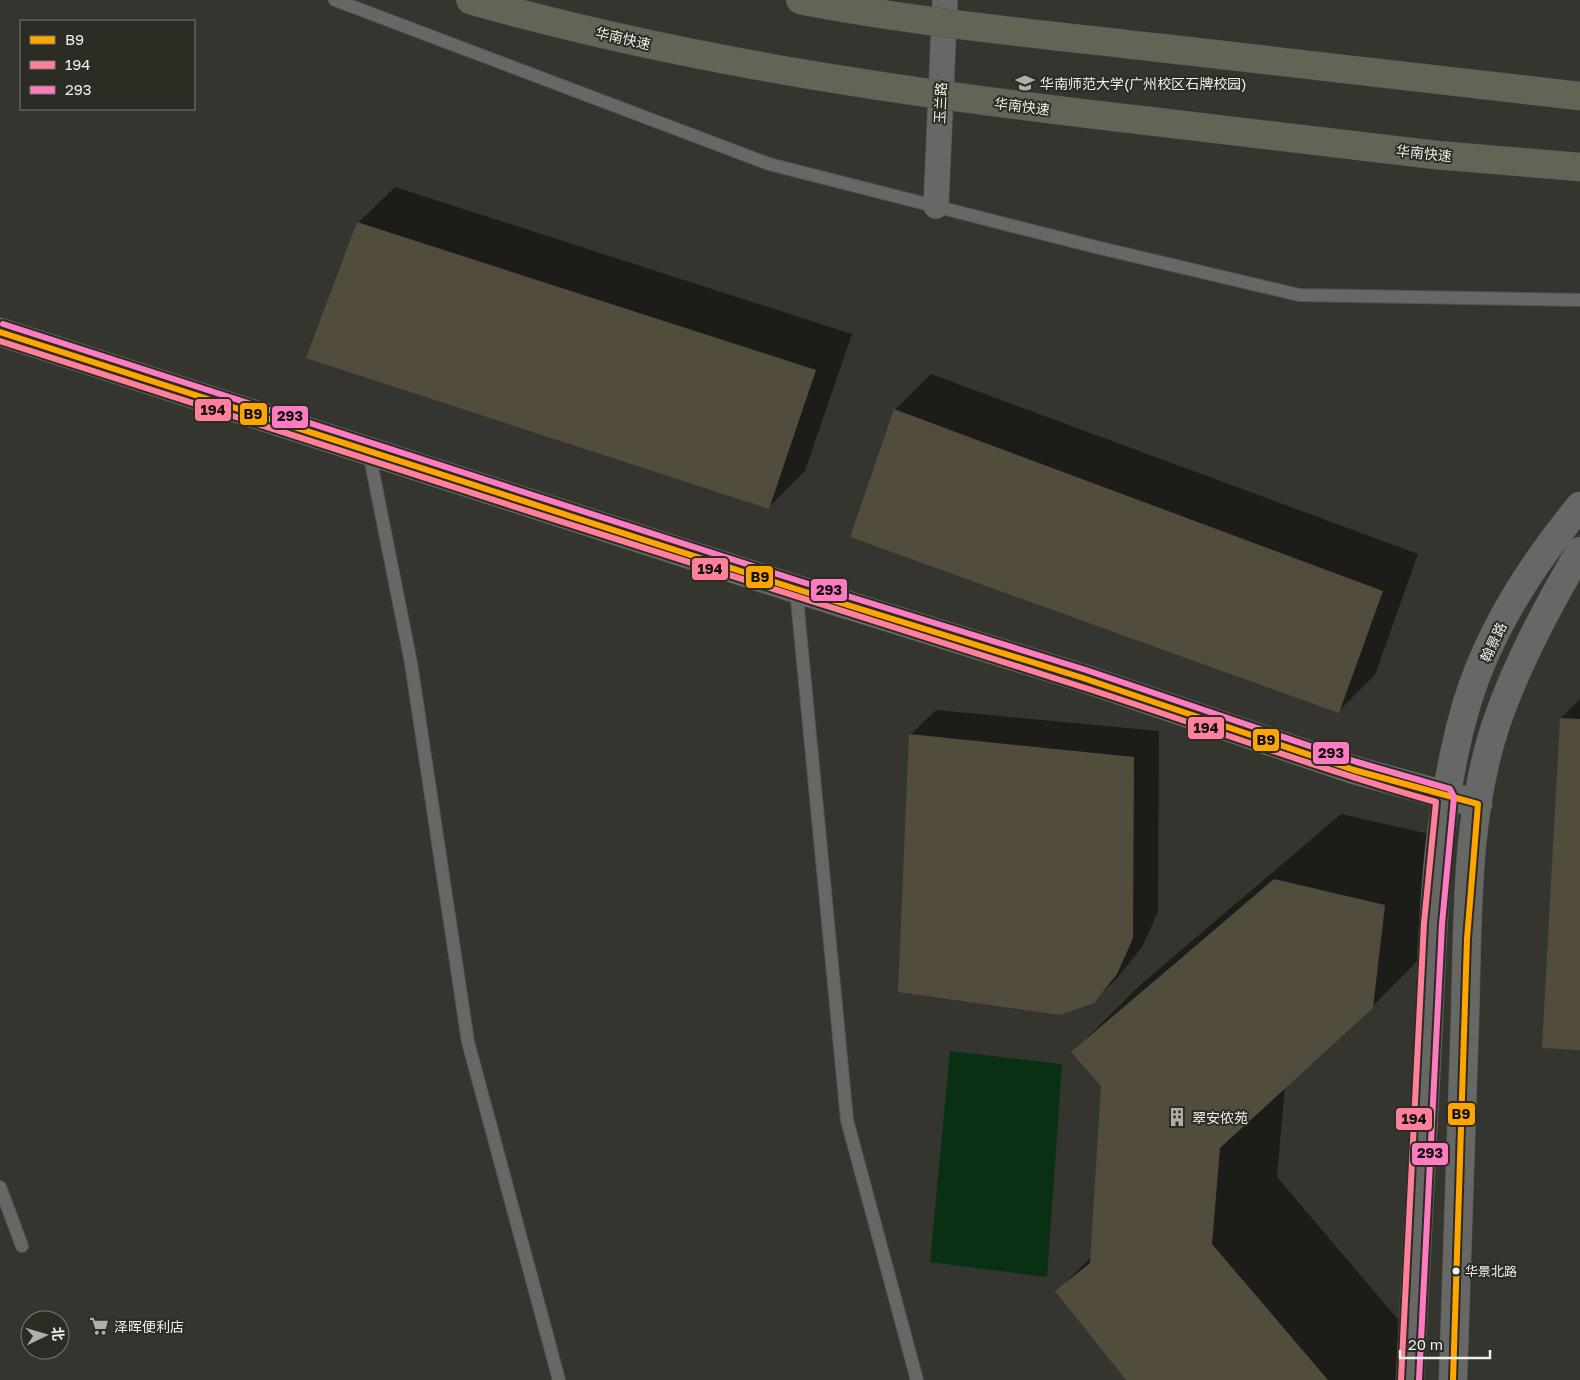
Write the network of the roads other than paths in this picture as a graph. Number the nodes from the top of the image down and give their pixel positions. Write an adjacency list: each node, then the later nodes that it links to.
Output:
1 (335, 0): 7 (lane)
2 (470, 0): 6 (highway, 华南快速, bridge)
3 (800, 0): 5 (highway, bridge)
4 (945, 0): 7 (street, 玉兰路)
5 (1580, 96)
6 (1580, 167)
7 (936, 206): 8 (lane)
8 (1580, 300)
9 (0, 332): 10 (street)
10 (370, 452): 13 (street); 18 (lane)
11 (1580, 506): 14 (street, 翰景路)
12 (1580, 551): 15 (street)
13 (796, 590): 14 (street); 19 (lane)
14 (1445, 796): 15 (street); 20 (street)
15 (1478, 804): 21 (street)
16 (0, 1187): 17 (lane)
17 (22, 1246)
18 (559, 1380)
19 (916, 1380)
20 (1410, 1380)
21 (1454, 1380)

